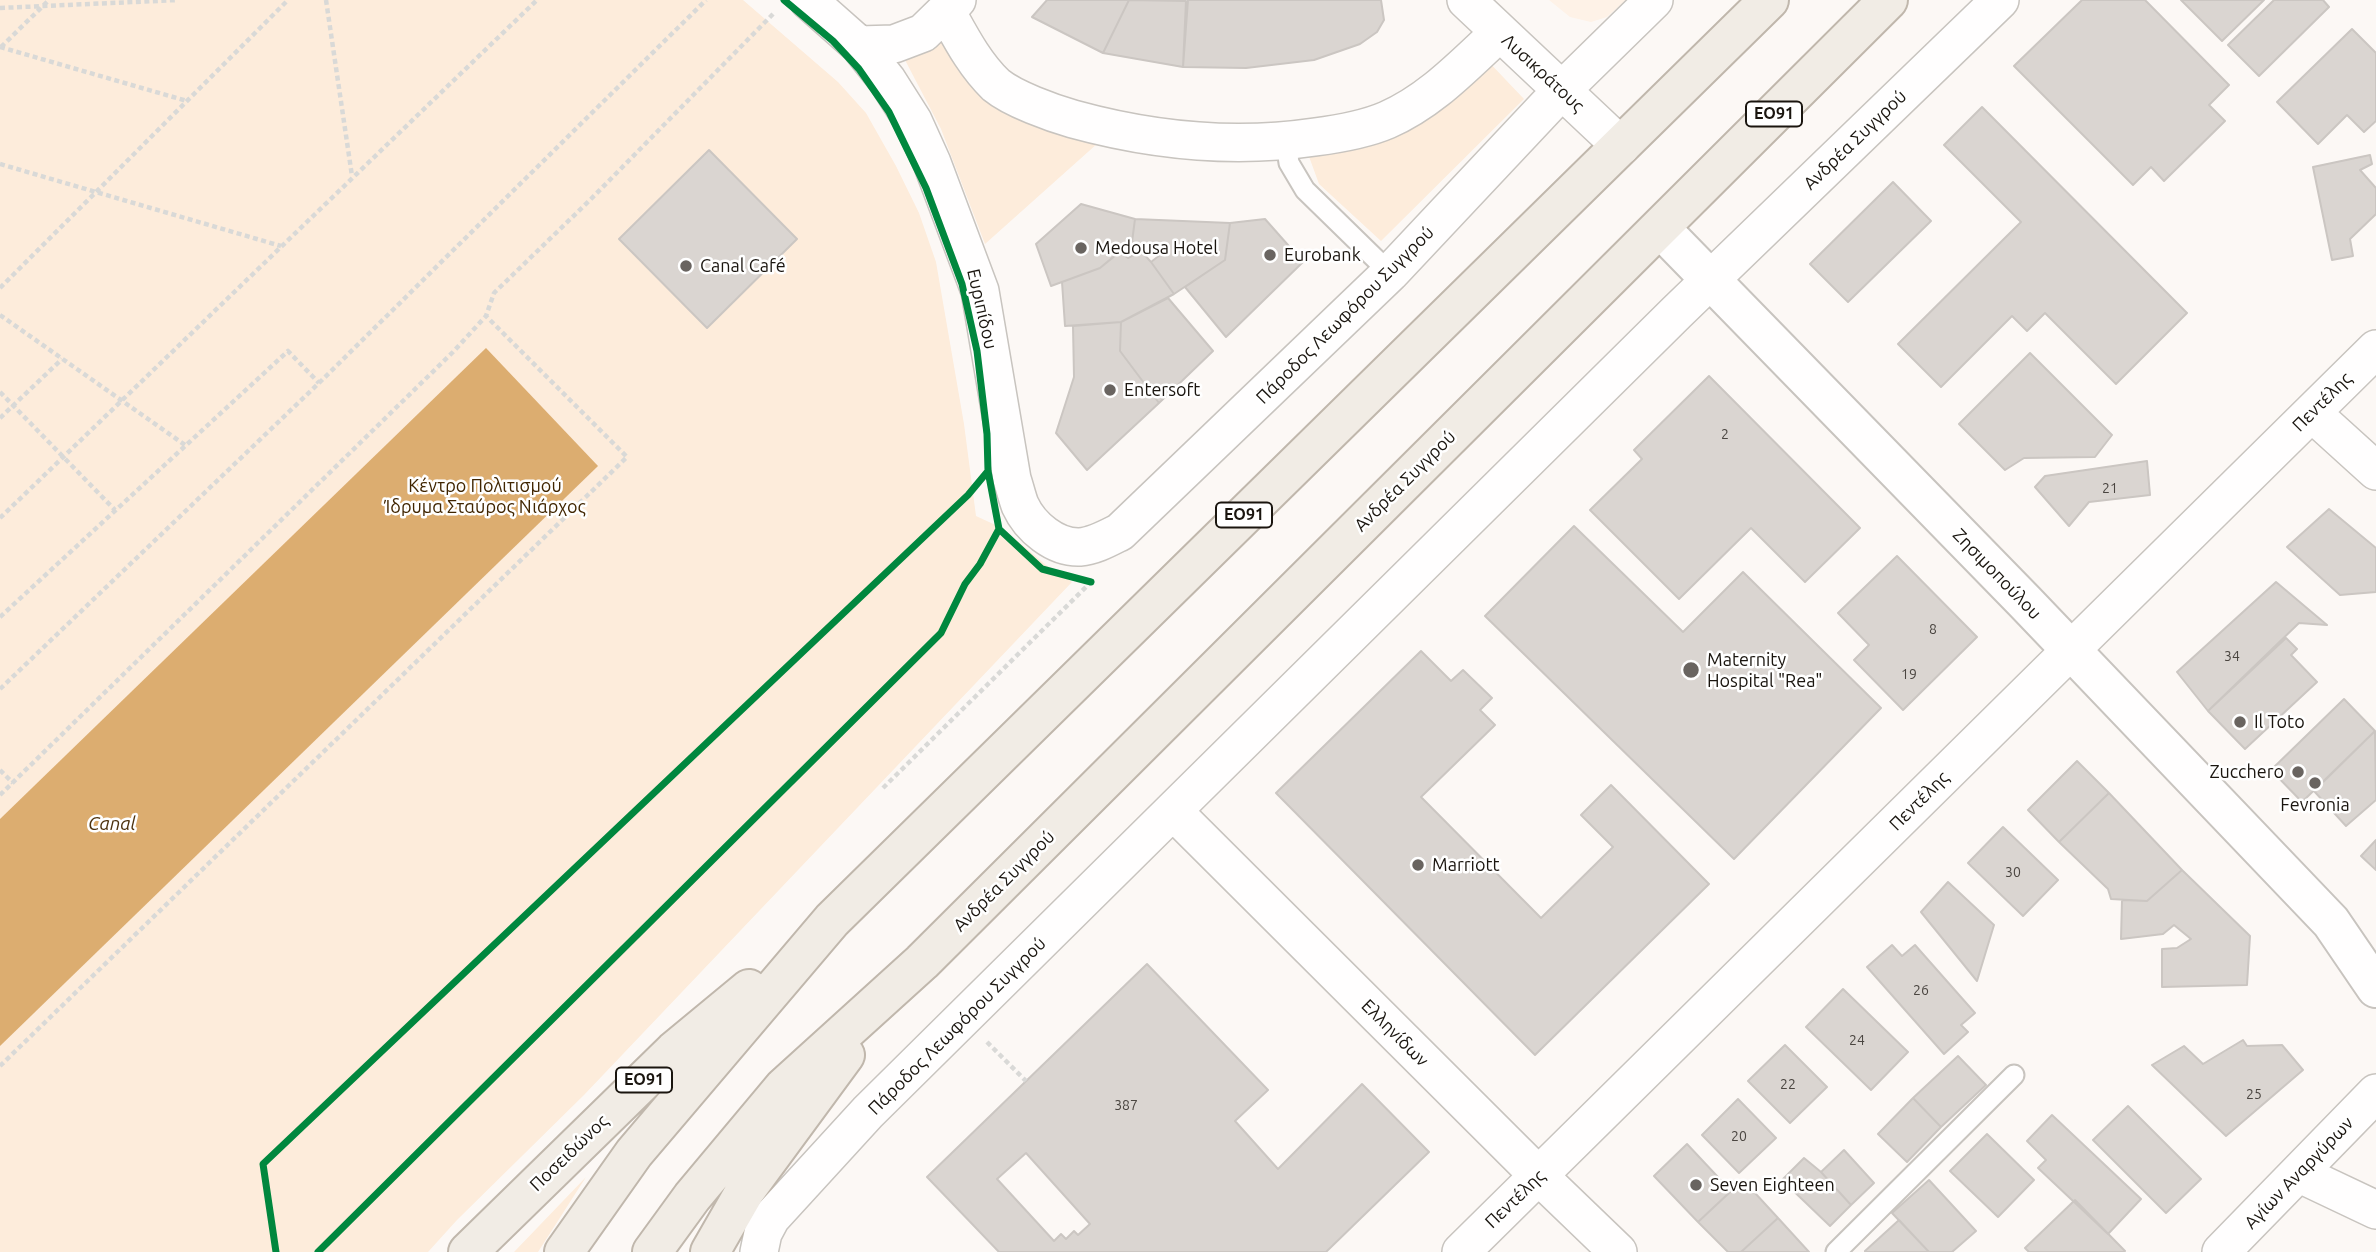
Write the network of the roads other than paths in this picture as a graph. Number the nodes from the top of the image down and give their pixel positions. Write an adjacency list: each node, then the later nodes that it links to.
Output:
1 (1466, 0): 8 (street, Λυσικράτους)
2 (1654, 0): 10 (street)
3 (1769, 0): 12 (highway, ΕΟ91)
4 (1888, 0): 13 (highway, Ανδρέα Συγγρού / ΕΟ91)
5 (2000, 0): 15 (street, Ανδρέα Συγγρού)
6 (943, 4): 9 (street); 11 (street)
7 (792, 6): 9 (street, Ευριπίδου)
8 (1499, 33): 10 (street, Λυσικράτους); 11 (street)
9 (859, 45): 19 (street, Ευριπίδου)
10 (1562, 90): 12 (street, Λυσικράτους); 14 (street, Πάροδος Λεωφόρου Συγγρού)
11 (1286, 142): 14 (lane)
12 (1621, 146): 22 (highway, ΕΟ91)
13 (1660, 228): 15 (street, Ζησιμοπούλου); 25 (highway, Ανδρέα Συγγρού / ΕΟ91)
14 (1390, 273): 19 (street, Πάροδος Λεωφόρου Συγγρού)
15 (1711, 279): 20 (street, Ζησιμοπούλου); 21 (street, Ανδρέα Συγγρού)
16 (2376, 349): 17 (street, Πεντέλης)
17 (2312, 412): 18 (street); 20 (street, Πεντέλης)
18 (2376, 471)
19 (1121, 533)
20 (2070, 651): 23 (street, Ζησιμοπούλου); 30 (street, Πεντέλης)
21 (1174, 812): 30 (street, Ελληνίδων); 36 (street, Πάροδος Λεωφόρου Συγγρού)
22 (832, 920): 32 (highway, Ποσειδώνος / ΕΟ91); 33 (highway)
23 (2331, 922): 24 (street, Ζησιμοπούλου); 26 (street, Ζησιμοπούλου)
24 (2376, 949)
25 (922, 962): 34 (highway); 35 (highway, ΕΟ91)
26 (2376, 988)
27 (2014, 1074): 39 (lane)
28 (2376, 1093): 29 (street, Αγίων Αναργύρων)
29 (2298, 1173): 31 (street); 40 (street, Αγίων Αναργύρων)
30 (1539, 1176): 37 (street, Πεντέλης); 38 (street, Ελληνίδων)
31 (2376, 1210)
32 (468, 1252)
33 (564, 1252)
34 (653, 1252)
35 (710, 1252)
36 (758, 1252)
37 (1461, 1252)
38 (1618, 1252)
39 (1836, 1252)
40 (2221, 1252)

